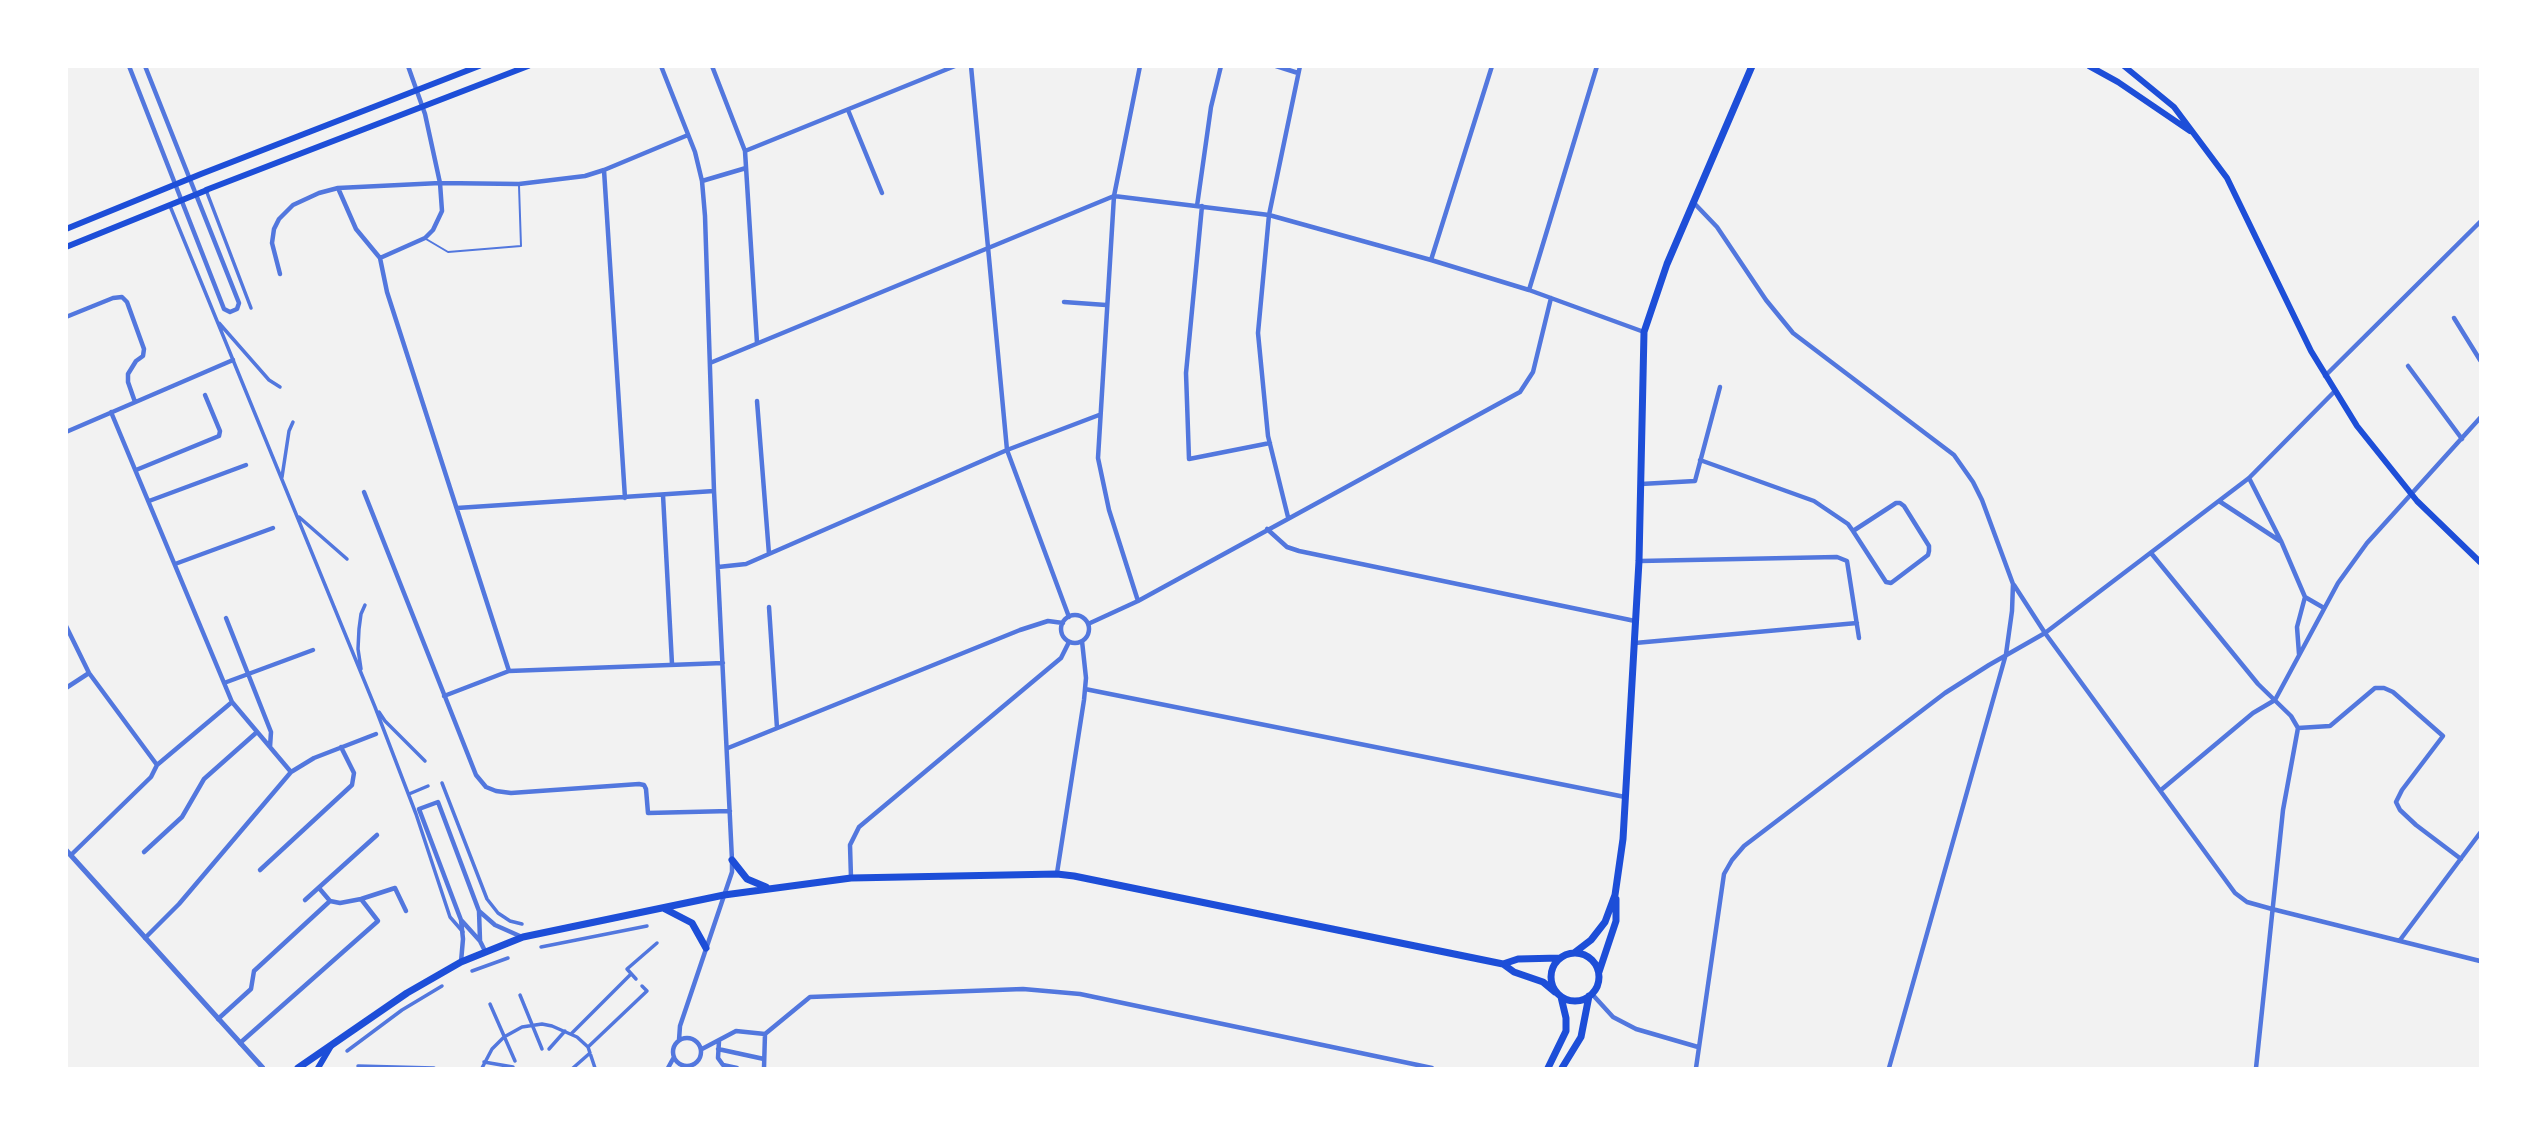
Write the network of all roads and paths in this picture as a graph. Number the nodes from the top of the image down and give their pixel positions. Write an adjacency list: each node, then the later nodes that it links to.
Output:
1 (129, 66): 30 (street)
2 (145, 66): 27 (street)
3 (408, 66): 19 (street)
4 (479, 66): 19 (main road)
5 (528, 66): 20 (main road)
6 (661, 66): 23 (street)
7 (712, 66): 24 (street)
8 (955, 66): 21 (street)
9 (971, 66): 45 (street)
10 (1140, 66): 36 (street)
11 (1221, 66): 40 (street)
12 (1276, 66): 18 (street)
13 (1492, 66): 48 (street)
14 (1597, 66): 50 (street)
15 (1752, 66): 38 (main road)
16 (2089, 66): 22 (main road)
17 (2124, 66): 22 (main road)
18 (1299, 70): 41 (street)
19 (417, 91): 20 (street); 27 (main road)
20 (423, 108): 29 (street); 33 (main road)
21 (848, 110): 24 (street); 34 (street)
22 (2191, 132): 64 (main road)
23 (688, 135): 26 (street); 28 (street)
24 (745, 151): 25 (street)
25 (746, 168): 28 (street); 59 (street)
26 (604, 170): 31 (street); 89 (street)
27 (189, 179): 30 (main road); 35 (street)
28 (702, 181): 62 (street)
29 (440, 183): 31 (street); 32 (street); 44 (street)
30 (176, 184): 37 (street); 43 (main road)
31 (519, 184): 44 (lane)
32 (338, 188): 47 (street); 49 (street)
33 (206, 190): 35 (main road); 54 (street)
34 (883, 193)
35 (195, 194): 37 (main road); 37 (street)
36 (1114, 196): 40 (street); 45 (street); 53 (street)
37 (182, 199): 39 (main road)
38 (1693, 203): 58 (main road); 106 (street)
39 (169, 204): 46 (main road); 57 (street)
40 (1200, 206): 41 (street); 77 (street)
41 (1269, 215): 48 (street); 77 (street)
42 (2480, 222): 64 (street)
43 (66, 229)
44 (425, 238): 47 (street)
45 (989, 246): 59 (street); 78 (street)
46 (66, 247)
47 (380, 258): 92 (street)
48 (1430, 260): 50 (street)
49 (280, 274)
50 (1529, 290): 51 (street)
51 (1551, 298): 58 (street); 94 (street)
52 (1064, 302): 53 (street)
53 (1106, 304): 72 (street)
54 (251, 308)
55 (66, 317): 70 (street)
56 (2454, 318): 61 (street)
57 (216, 319): 60 (street); 65 (street)
58 (1644, 332): 84 (main road)
59 (757, 343): 62 (street)
60 (233, 360): 70 (street); 83 (street)
61 (2480, 360)
62 (710, 363): 85 (street)
63 (2408, 366): 76 (street)
64 (2325, 376): 67 (main road)
65 (281, 387)
66 (1720, 387): 79 (street)
67 (2334, 392): 82 (street); 87 (main road)
68 (205, 395): 81 (street)
69 (757, 401): 100 (street)
70 (135, 402): 71 (street)
71 (111, 412): 75 (street); 81 (street)
72 (1099, 415): 78 (street); 108 (street)
73 (2480, 418): 76 (street)
74 (293, 422): 83 (street)
75 (66, 432)
76 (2462, 439): 87 (street)
77 (1270, 443): 94 (street)
78 (1007, 450): 100 (street); 112 (street)
79 (1700, 460): 84 (street); 97 (street)
80 (246, 466): 90 (street)
81 (136, 470): 90 (street)
82 (2249, 478): 91 (street); 98 (street)
83 (282, 479): 93 (street)
84 (1641, 484): 102 (main road)
85 (714, 491): 88 (street); 105 (street)
86 (364, 492): 136 (street)
87 (2411, 493): 103 (main road); 111 (street)
88 (663, 495): 89 (street); 128 (street)
89 (625, 498): 92 (street)
90 (149, 501): 104 (street)
91 (2219, 501): 98 (street); 99 (street)
92 (457, 508): 129 (street)
93 (297, 515): 101 (street); 132 (street)
94 (1288, 517): 96 (street)
95 (273, 528): 104 (street)
96 (1268, 529): 108 (street); 114 (street)
97 (1853, 531): 97 (street)
98 (2281, 541): 107 (street)
99 (2151, 553): 119 (street); 137 (street)
100 (769, 554): 105 (street)
101 (347, 559)
102 (1639, 561): 114 (main road); 116 (street)
103 (2480, 562)
104 (175, 564): 133 (street)
105 (718, 567): 127 (street)
106 (2013, 584): 119 (street); 125 (street)
107 (2305, 597): 111 (street); 126 (street)
108 (1138, 601): 117 (street)
109 (365, 605): 132 (street)
110 (769, 607): 140 (street)
111 (2324, 608): 126 (street)
112 (1069, 617): 115 (street); 117 (street)
113 (226, 618): 131 (street)
114 (1636, 621): 123 (main road)
115 (1063, 623): 122 (street); 140 (street)
116 (1857, 623): 120 (street); 123 (street)
117 (1088, 624): 121 (street)
118 (67, 628): 130 (street)
119 (2045, 633): 125 (street); 152 (street)
120 (1859, 638)
121 (1082, 641): 122 (street); 135 (street)
122 (1069, 642): 164 (street)
123 (1634, 643): 154 (main road)
124 (313, 650): 131 (street)
125 (2006, 654): 214 (street); 240 (street)
126 (2299, 655): 137 (street)
127 (723, 663): 128 (street); 146 (street)
128 (672, 664): 129 (street)
129 (509, 671): 136 (street)
130 (89, 673): 134 (street); 148 (street)
131 (249, 674): 133 (street); 144 (street)
132 (362, 675): 139 (street)
133 (224, 683): 138 (street)
134 (66, 688)
135 (1085, 689): 154 (street); 163 (street)
136 (444, 696): 155 (street)
137 (2275, 700): 141 (street); 152 (street)
138 (232, 702): 142 (street); 148 (street)
139 (375, 707): 147 (street); 153 (street)
140 (777, 728): 146 (street)
141 (2298, 728): 160 (street); 173 (street)
142 (257, 732): 144 (street); 159 (street)
143 (376, 734): 145 (street)
144 (270, 747): 149 (street)
145 (341, 747): 149 (street); 162 (street)
146 (728, 748): 155 (street)
147 (425, 761)
148 (157, 765): 158 (street)
149 (291, 772): 181 (street)
150 (442, 783): 177 (street)
151 (428, 786): 153 (street)
152 (2161, 790): 173 (street)
153 (409, 794): 179 (street)
154 (1625, 797): 168 (main road)
155 (730, 811): 161 (street)
156 (2480, 833): 160 (street)
157 (377, 835): 165 (street)
158 (69, 852): 181 (street)
159 (144, 852)
160 (2461, 859): 182 (street)
161 (733, 860): 166 (main road); 167 (street)
162 (260, 870)
163 (1057, 874): 164 (main road); 193 (main road)
164 (851, 878): 166 (main road)
165 (319, 888): 170 (street); 171 (street)
166 (771, 888): 167 (main road)
167 (724, 895): 172 (main road); 186 (street)
168 (1615, 895): 188 (main road); 196 (main road)
169 (361, 899): 171 (street); 174 (street); 212 (street)
170 (306, 900)
171 (330, 901): 204 (street)
172 (664, 909): 180 (main road); 186 (main road)
173 (2272, 909): 182 (street); 241 (street)
174 (406, 911)
175 (480, 911): 176 (street); 180 (street); 183 (street)
176 (461, 920): 179 (street); 183 (street)
177 (522, 924)
178 (647, 926): 185 (street)
179 (463, 932): 192 (street)
180 (523, 937): 187 (main road)
181 (144, 939): 204 (street)
182 (2400, 940): 191 (street)
183 (480, 941): 187 (street)
184 (657, 943): 195 (street)
185 (541, 947)
186 (706, 948): 210 (street)
187 (485, 951): 192 (main road)
188 (1574, 953): 190 (main road); 196 (main road)
189 (508, 958): 194 (street)
190 (1560, 958): 193 (main road); 200 (main road)
191 (2480, 961)
192 (461, 962): 213 (main road)
193 (1503, 964): 200 (main road)
194 (472, 971)
195 (631, 974): 197 (street); 207 (street)
196 (1598, 974): 202 (main road)
197 (636, 979)
198 (442, 986): 220 (street)
199 (642, 986): 219 (street)
200 (1558, 994): 202 (main road); 237 (main road)
201 (520, 995): 205 (street)
202 (1591, 995): 214 (street); 238 (main road)
203 (490, 1004): 209 (street)
204 (218, 1019): 212 (street)
205 (532, 1024): 206 (street); 209 (street); 215 (street)
206 (565, 1031): 207 (street); 216 (street)
207 (571, 1034): 219 (street)
208 (765, 1034): 211 (street); 222 (street); 236 (street)
209 (504, 1037): 223 (street); 223 (street)
210 (679, 1040): 217 (street); 221 (street)
211 (719, 1041): 217 (street); 218 (street)
212 (240, 1043): 226 (street)
213 (332, 1044): 227 (main road); 228 (main road)
214 (1698, 1047): 239 (street)
215 (542, 1049)
216 (549, 1049)
217 (702, 1049): 225 (street)
218 (718, 1049): 222 (street); 234 (street)
219 (589, 1050): 231 (street); 232 (street)
220 (347, 1051)
221 (674, 1057): 225 (street); 233 (street)
222 (764, 1059): 235 (street)
223 (484, 1062): 230 (street)
224 (358, 1066): 229 (street)
225 (688, 1068)
226 (263, 1069)
227 (298, 1069)
228 (318, 1069)
229 (434, 1069)
230 (482, 1069)
231 (573, 1069)
232 (595, 1069)
233 (668, 1069)
234 (737, 1069)
235 (764, 1069)
236 (1432, 1069)
237 (1548, 1069)
238 (1562, 1069)
239 (1696, 1069)
240 (1889, 1069)
241 (2256, 1069)

